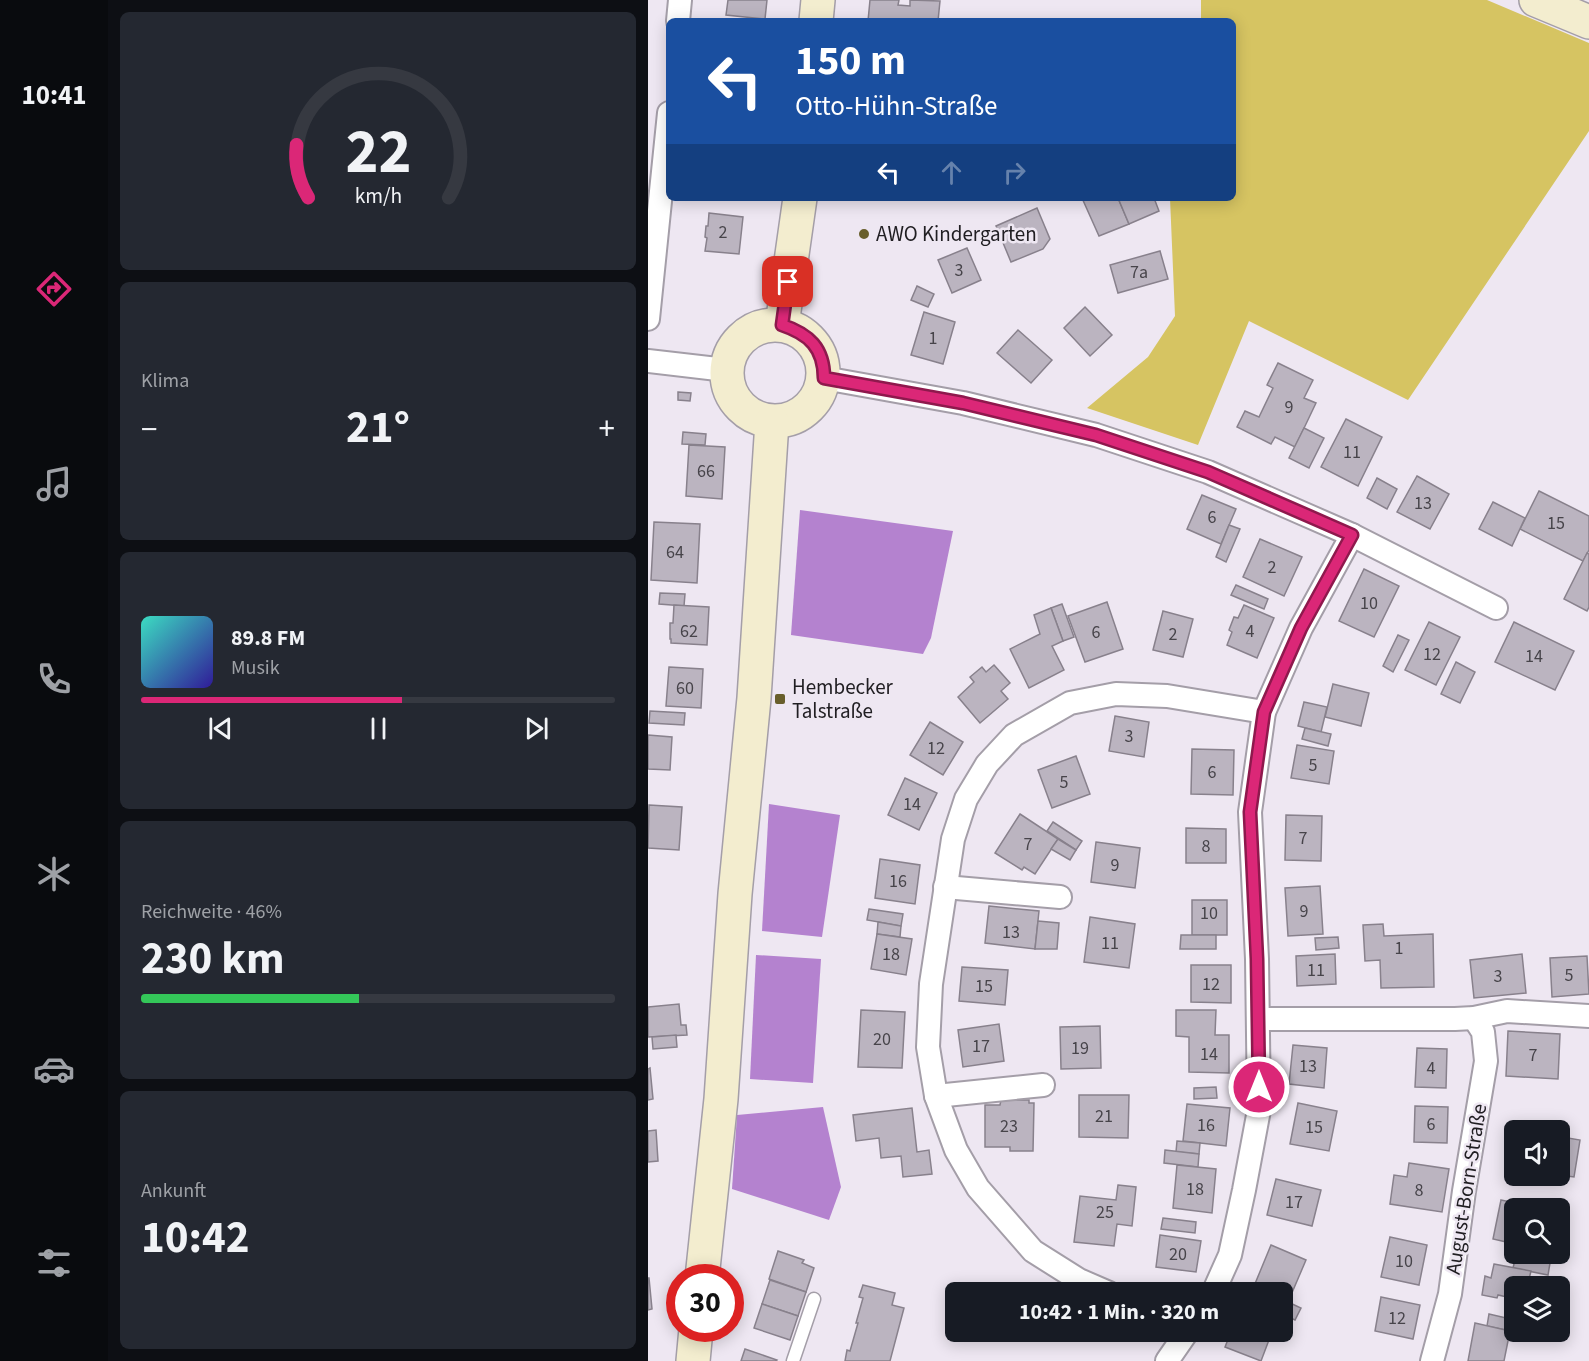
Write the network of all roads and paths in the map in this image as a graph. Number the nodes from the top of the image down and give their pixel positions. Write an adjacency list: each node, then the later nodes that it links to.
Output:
1 (680, 0): 4 (street)
2 (818, 0): 5 (street)
3 (1536, 0): 6 (street)
4 (678, 18)
5 (816, 18)
6 (1589, 22)
7 (666, 142): 9 (street)
8 (800, 201): 10 (street)
9 (648, 319)
10 (782, 325): 12 (street); 13 (street)
11 (648, 361): 12 (street)
12 (726, 370): 14 (street)
13 (824, 378): 14 (street); 15 (street)
14 (772, 422): 25 (street)
15 (1352, 535): 16 (street); 17 (street)
16 (1496, 608)
17 (1264, 712): 18 (street); 22 (street)
18 (945, 887): 19 (street); 24 (street)
19 (1060, 897)
20 (1589, 1016): 21 (street)
21 (1474, 1018): 22 (street); 34 (street, August-Born-Straße)
22 (1259, 1019): 27 (street)
23 (1043, 1085): 24 (street)
24 (936, 1096): 26 (street)
25 (703, 1264)
26 (1084, 1282)
27 (1218, 1282)
28 (814, 1299): 32 (lane)
29 (695, 1342): 31 (street)
30 (1178, 1342): 33 (street)
31 (693, 1361)
32 (793, 1361)
33 (1167, 1361)
34 (1432, 1361)

